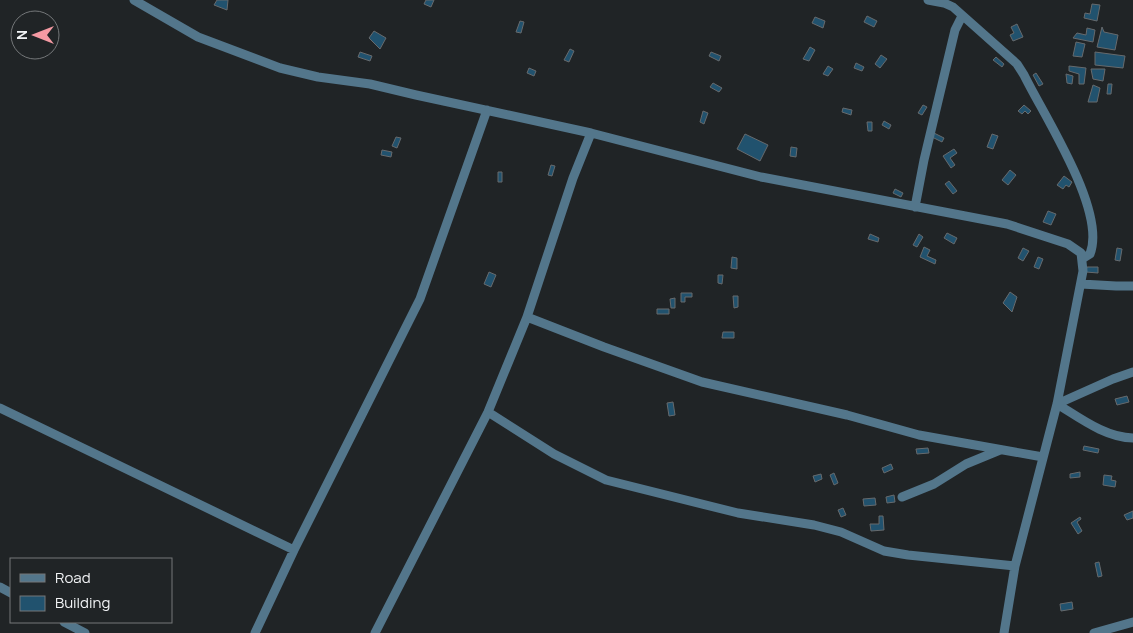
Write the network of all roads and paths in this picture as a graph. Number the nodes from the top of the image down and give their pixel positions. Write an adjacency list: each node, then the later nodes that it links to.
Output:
1 (134, 0): 5 (street)
2 (928, 0): 3 (street)
3 (953, 4): 4 (street)
4 (962, 16): 7 (street); 8 (street)
5 (487, 110): 6 (street); 20 (street)
6 (591, 133): 7 (street); 11 (street)
7 (915, 207): 8 (street)
8 (1082, 259): 9 (street)
9 (1081, 284): 10 (street); 13 (street)
10 (1133, 286)
11 (527, 317): 15 (street); 17 (street)
12 (1133, 372): 13 (street)
13 (1057, 404): 16 (street); 18 (street)
14 (0, 408): 20 (street)
15 (488, 412): 21 (street); 26 (street)
16 (1133, 438)
17 (1000, 450): 18 (street); 19 (street)
18 (1044, 457): 21 (street)
19 (902, 497)
20 (294, 550): 25 (street)
21 (1015, 566): 27 (street)
22 (1133, 622): 28 (street)
23 (66, 623): 24 (street)
24 (85, 633)
25 (255, 633)
26 (375, 633)
27 (1004, 633)
28 (1094, 633)

